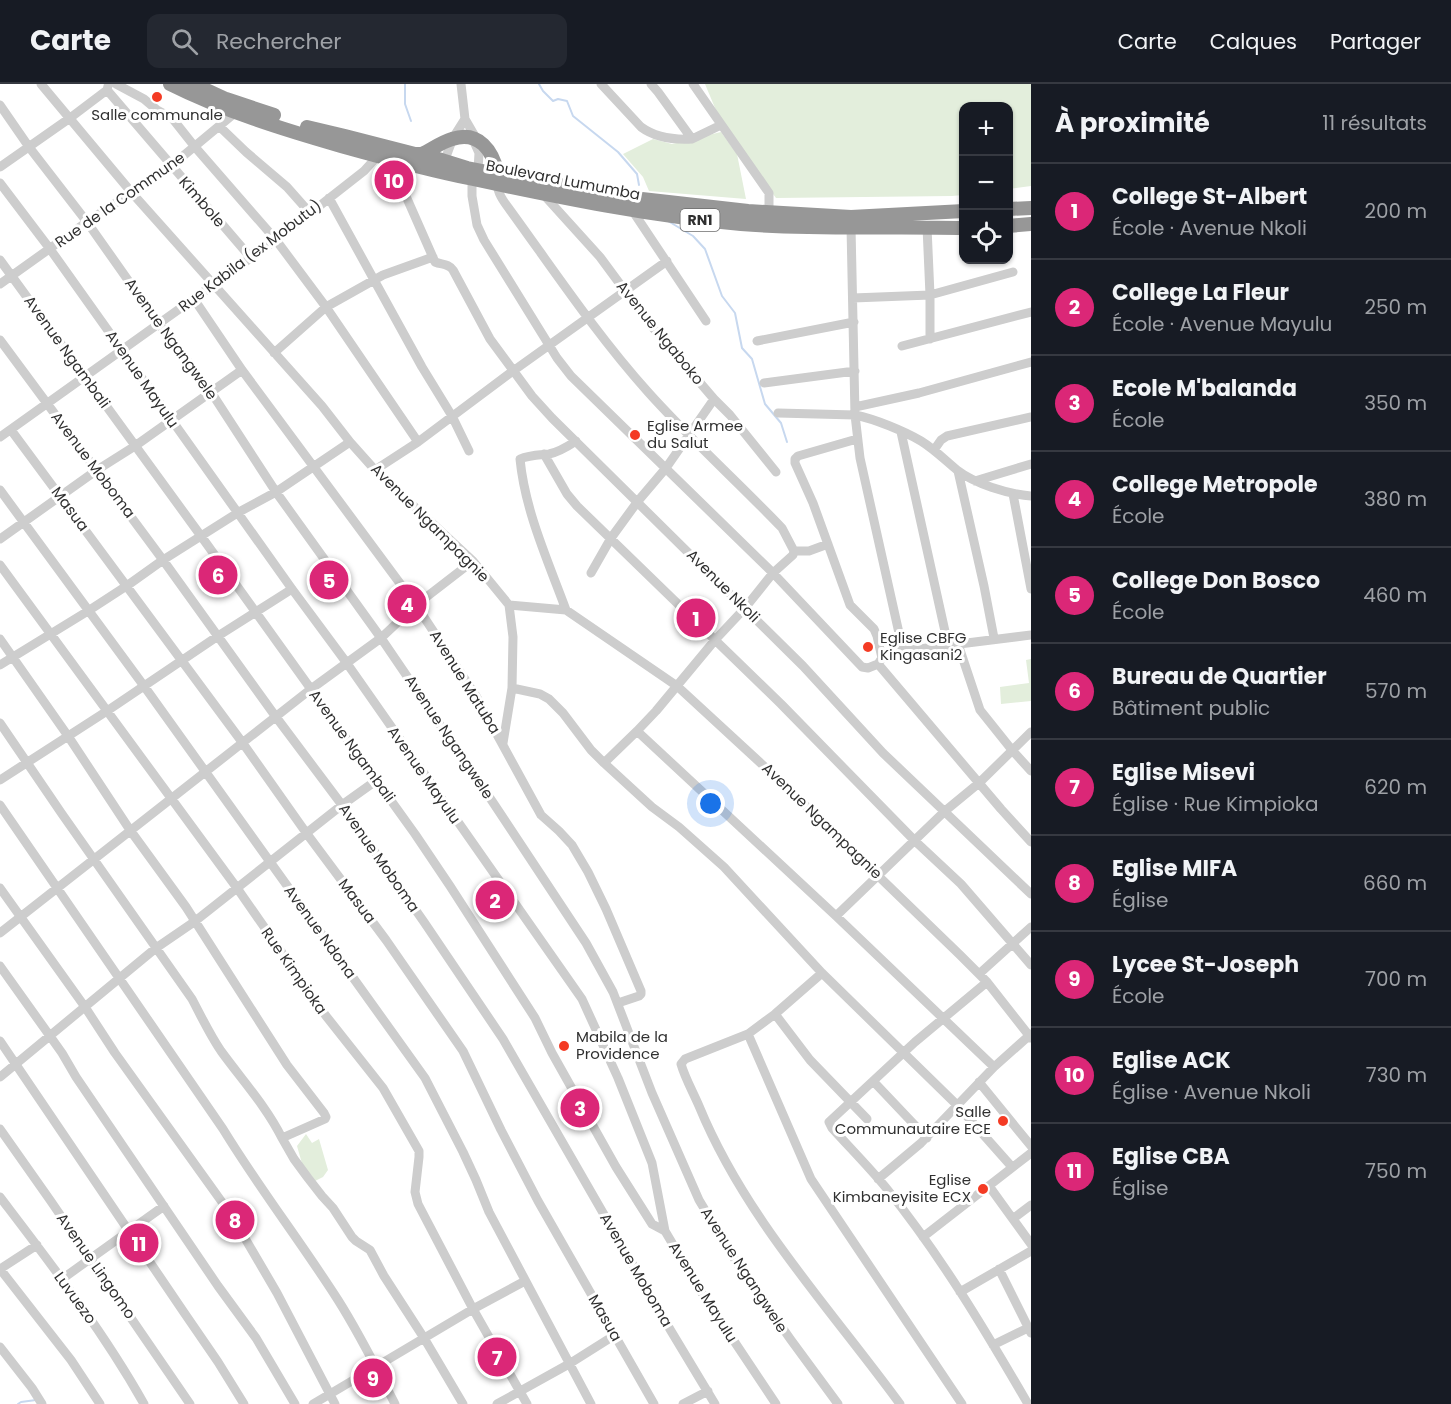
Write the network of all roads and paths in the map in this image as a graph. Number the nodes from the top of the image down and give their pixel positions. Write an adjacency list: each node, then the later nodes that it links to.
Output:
1 (41, 84): 12 (street, Avenue Ngampagnie)
2 (116, 84): 20 (street)
3 (170, 84): 11 (highway, Boulevard Lumumba / RN1)
4 (193, 84): 11 (highway, Boulevard Lumumba / RN1)
5 (461, 84): 13 (street)
6 (601, 84): 18 (street)
7 (651, 84): 18 (street)
8 (693, 84): 14 (street)
9 (108, 87): 12 (street); 24 (street, Kimbole)
10 (0, 105): 19 (street, Avenue Ngangwele)
11 (238, 108): 15 (street, Rue de la Commune); 21 (highway, Boulevard Lumumba / RN1); 22 (highway, Boulevard Lumumba / RN1)
12 (70, 118): 19 (street); 30 (street, Avenue Ngampagnie)
13 (465, 119): 16 (street); 17 (street)
14 (721, 124): 18 (street); 36 (street)
15 (219, 127): 20 (street, Rue de la Commune); 38 (street)
16 (453, 138): 17 (highway); 22 (highway); 25 (street)
17 (476, 138): 27 (street); 28 (highway)
18 (692, 139)
19 (29, 147): 23 (street); 39 (street, Avenue Ngangwele)
20 (195, 147): 24 (street, Rue de la Commune); 45 (street)
21 (380, 157): 22 (highway, Boulevard Lumumba / RN1); 32 (street, Rue Kabila (ex Mobutu))
22 (420, 160): 25 (highway, Boulevard Lumumba / RN1)
23 (0, 166)
24 (171, 166): 30 (street, Rue de la Commune); 47 (street, Kimbole)
25 (443, 167): 27 (highway, Boulevard Lumumba / RN1)
26 (394, 169): 49 (street, Avenue Nkoli)
27 (476, 175): 28 (highway, Boulevard Lumumba / RN1); 69 (street)
28 (498, 180): 31 (highway, Boulevard Lumumba / RN1); 36 (highway, Boulevard Lumumba / RN1); 62 (street)
29 (0, 183): 46 (street, Avenue Mayulu)
30 (132, 193): 39 (street, Rue de la Commune); 55 (street, Avenue Ngampagnie)
31 (543, 194): 35 (highway, Boulevard Lumumba / RN1); 56 (street, Avenue Ngaboko)
32 (329, 198): 38 (street, Rue Kabila (ex Mobutu)); 53 (street)
33 (1031, 208): 34 (highway)
34 (1013, 209)
35 (632, 210): 42 (highway, Boulevard Lumumba / RN1); 50 (street)
36 (769, 211): 37 (highway, Boulevard Lumumba / RN1)
37 (959, 211)
38 (310, 213): 45 (street, Rue Kabila (ex Mobutu))
39 (87, 222): 46 (street, Rue de la Commune); 65 (street, Avenue Ngangwele)
40 (1031, 224): 41 (highway)
41 (1013, 226)
42 (851, 227): 43 (highway, Boulevard Lumumba / RN1); 59 (street)
43 (927, 227): 44 (highway, Boulevard Lumumba / RN1); 57 (street)
44 (959, 228)
45 (276, 240): 47 (street, Rue Kabila (ex Mobutu)); 60 (street)
46 (50, 249): 52 (street, Rue de la Commune); 71 (street, Avenue Mayulu)
47 (251, 258): 55 (street, Rue Kabila (ex Mobutu))
48 (0, 260): 52 (street, Avenue Ngambali)
49 (436, 261): 53 (street); 75 (street, Avenue Nkoli)
50 (667, 261): 56 (street); 63 (street)
51 (1013, 272): 57 (street)
52 (11, 276): 54 (street, Rue de la Commune); 77 (street, Avenue Ngambali)
53 (374, 280): 60 (street); 84 (street)
54 (0, 284)
55 (214, 284): 58 (street, Rue Kabila (ex Mobutu)); 72 (street, Avenue Ngampagnie)
56 (626, 291): 62 (street); 80 (street, Avenue Ngaboko)
57 (930, 295): 59 (street); 66 (street)
58 (194, 298): 65 (street, Rue Kabila (ex Mobutu)); 74 (street, Avenue Matuba)
59 (853, 298): 64 (street)
60 (326, 307): 72 (street); 94 (street)
61 (1031, 312): 66 (street)
62 (588, 318): 69 (street); 89 (street)
63 (706, 321)
64 (854, 322): 68 (street); 76 (street)
65 (159, 324): 71 (street, Rue Kabila (ex Mobutu)); 79 (street, Avenue Ngangwele)
66 (930, 339): 70 (street)
67 (0, 340): 81 (street, Avenue Moboma)
68 (757, 341)
69 (548, 346): 75 (street); 101 (street)
70 (902, 346)
71 (122, 350): 77 (street, Rue Kabila (ex Mobutu)); 86 (street, Avenue Mayulu)
72 (274, 353): 93 (street, Avenue Ngampagnie)
73 (1031, 362): 82 (street)
74 (242, 370): 79 (street); 100 (street, Avenue Matuba)
75 (513, 371): 84 (street); 92 (street, Avenue Nkoli)
76 (855, 371): 78 (street); 82 (street)
77 (85, 376): 81 (street, Rue Kabila (ex Mobutu)); 95 (street, Avenue Ngambali)
78 (764, 383)
79 (211, 392): 86 (street); 108 (street, Avenue Ngangwele)
80 (714, 399): 89 (street); 105 (street, Avenue Ngaboko)
81 (47, 404): 87 (street, Rue Kabila (ex Mobutu)); 102 (street, Avenue Moboma)
82 (855, 411): 83 (street); 88 (street); 91 (street)
83 (778, 413)
84 (452, 416): 94 (street); 97 (street)
85 (1031, 417): 96 (street)
86 (172, 420): 95 (street); 113 (street, Avenue Mayulu)
87 (11, 429): 90 (street, Rue Kabila (ex Mobutu)); 110 (street, Masua)
88 (901, 432): 96 (street); 141 (street)
89 (690, 435): 101 (street); 119 (street)
90 (0, 437)
91 (857, 439): 118 (street); 142 (street)
92 (576, 441): 98 (street); 112 (street, Avenue Nkoli)
93 (350, 442): 100 (street); 103 (street, Avenue Ngampagnie)
94 (418, 442): 103 (street)
95 (135, 446): 102 (street); 115 (street, Avenue Ngambali)
96 (934, 450): 104 (street)
97 (469, 451)
98 (544, 454): 116 (street); 131 (street)
99 (1031, 464): 106 (street)
100 (315, 467): 108 (street); 128 (street, Avenue Matuba)
101 (666, 468): 112 (street); 124 (street)
102 (97, 470): 110 (street); 120 (street, Avenue Moboma)
103 (375, 470): 121 (street, Avenue Ngampagnie)
104 (958, 471): 106 (street); 138 (street)
105 (776, 472)
106 (975, 481): 109 (street)
107 (0, 490): 114 (street, Avenue Ndona)
108 (276, 492): 113 (street); 137 (street, Avenue Ngangwele)
109 (1013, 494): 111 (street); 127 (street)
110 (61, 496): 114 (street); 125 (street, Masua)
111 (1031, 496)
112 (638, 501): 116 (street); 130 (street, Avenue Nkoli)
113 (239, 512): 115 (street); 126 (street, Avenue Mayulu)
114 (24, 522): 117 (street); 132 (street, Avenue Ndona)
115 (201, 536): 120 (street); 133 (street, Avenue Ngambali)
116 (611, 538): 123 (street); 140 (street)
117 (0, 539)
118 (828, 544): 119 (street); 145 (street)
119 (794, 551): 124 (street)
120 (163, 560): 125 (street); 136 (street, Avenue Moboma)
121 (473, 561): 128 (street); 129 (street, Avenue Ngampagnie)
122 (0, 565): 134 (street, Rue Kimpioka)
123 (591, 573)
124 (773, 573): 130 (street); 145 (street)
125 (128, 585): 132 (street); 144 (street, Masua)
126 (292, 589): 133 (street); 146 (street, Avenue Mayulu)
127 (1031, 589)
128 (416, 605): 137 (street); 159 (street, Avenue Matuba)
129 (509, 605): 131 (street, Avenue Ngampagnie); 150 (street)
130 (745, 608): 140 (street); 171 (street, Avenue Nkoli)
131 (566, 610): 149 (street, Avenue Ngampagnie)
132 (88, 611): 134 (street); 148 (street, Avenue Ndona)
133 (255, 612): 136 (street); 151 (street, Avenue Ngambali)
134 (51, 634): 143 (street); 152 (street, Rue Kimpioka)
135 (1031, 635): 138 (street)
136 (218, 636): 144 (street); 153 (street, Avenue Moboma)
137 (381, 638): 146 (street); 196 (street, Avenue Ngangwele)
138 (994, 638): 141 (street)
139 (0, 639): 143 (street)
140 (715, 640): 149 (street); 174 (street)
141 (953, 645): 142 (street); 160 (street)
142 (903, 651): 145 (street)
143 (13, 658): 147 (street); 157 (street)
144 (182, 661): 148 (street); 158 (street, Masua)
145 (880, 661): 167 (street)
146 (346, 662): 151 (street); 226 (street, Avenue Mayulu)
147 (0, 665)
148 (144, 686): 152 (street); 163 (street, Avenue Ndona)
149 (677, 686): 155 (street); 178 (street, Avenue Ngampagnie)
150 (512, 688): 159 (street); 162 (street)
151 (310, 689): 153 (street); 166 (street, Avenue Ngambali)
152 (107, 711): 157 (street); 168 (street, Rue Kimpioka)
153 (276, 717): 158 (street); 169 (street, Avenue Moboma)
154 (0, 723): 161 (street)
155 (637, 731): 162 (street); 183 (street)
156 (1031, 732): 160 (street)
157 (68, 736): 161 (street); 172 (street)
158 (242, 742): 163 (street); 173 (street, Masua)
159 (503, 743): 196 (street, Avenue Matuba)
160 (1012, 750): 164 (street); 167 (street)
161 (27, 762): 165 (street); 176 (street)
162 (604, 763): 192 (street)
163 (205, 771): 168 (street); 177 (street, Avenue Ndona)
164 (1031, 771)
165 (0, 780)
166 (377, 780): 169 (street); 226 (street, Avenue Ngambali)
167 (979, 783): 171 (street); 175 (street)
168 (171, 800): 172 (street); 181 (street, Rue Kimpioka)
169 (342, 805): 173 (street); 245 (street, Avenue Moboma)
170 (0, 806): 180 (street)
171 (945, 811): 174 (street); 182 (street, Avenue Nkoli)
172 (130, 830): 176 (street); 185 (street)
173 (307, 834): 177 (street); 238 (street, Masua)
174 (915, 841): 178 (street); 188 (street)
175 (1031, 842)
176 (95, 860): 180 (street); 189 (street)
177 (269, 862): 181 (street); 234 (street, Avenue Ndona)
178 (879, 876): 183 (street); 193 (street, Avenue Ngampagnie)
179 (0, 888): 184 (street)
180 (58, 888): 184 (street); 194 (street)
181 (237, 888): 185 (street); 236 (street, Rue Kimpioka)
182 (1031, 894)
183 (836, 916): 199 (street)
184 (20, 917): 187 (street); 197 (street)
185 (194, 922): 189 (street); 214 (street)
186 (1031, 927): 188 (street)
187 (0, 933)
188 (1012, 944): 190 (street); 193 (street)
189 (156, 948): 194 (street); 214 (street)
190 (1031, 965)
191 (0, 966): 201 (street)
192 (822, 973): 198 (street); 204 (street)
193 (979, 974): 195 (street, Avenue Ngampagnie)
194 (120, 978): 197 (street); 243 (street)
195 (987, 982): 199 (street); 202 (street, Avenue Ngampagnie)
196 (618, 1003): 264 (street, Avenue Ngangwele)
197 (85, 1007): 201 (street); 246 (street)
198 (775, 1014): 200 (street); 210 (street)
199 (943, 1018): 204 (street); 206 (street)
200 (748, 1034): 265 (street); 266 (street)
201 (49, 1036): 205 (street); 223 (street)
202 (1030, 1036): 206 (street)
203 (0, 1041): 205 (street)
204 (903, 1054): 208 (street); 211 (street)
205 (16, 1064): 207 (street); 225 (street)
206 (994, 1067): 209 (street)
207 (0, 1077)
208 (873, 1081): 210 (street); 215 (street)
209 (979, 1082): 211 (street); 216 (street)
210 (850, 1101): 212 (street); 219 (street)
211 (957, 1105): 215 (street); 218 (street)
212 (867, 1119)
213 (0, 1129): 231 (street, Avenue Lingomo)
214 (282, 1138): 239 (street)
215 (927, 1138): 219 (street)
216 (1031, 1146)
217 (1031, 1153): 218 (street)
218 (1012, 1167): 220 (street)
219 (878, 1179): 227 (street)
220 (989, 1186): 224 (street); 227 (street)
221 (0, 1197): 229 (street, Luvuezo)
222 (1031, 1205): 224 (street)
223 (164, 1206): 225 (street); 252 (street)
224 (1014, 1218): 228 (street)
225 (128, 1231): 231 (street); 251 (street)
226 (665, 1231): 263 (street, Avenue Mayulu)
227 (922, 1237): 235 (street)
228 (1031, 1244)
229 (37, 1245): 233 (street, Luvuezo); 249 (street)
230 (1031, 1251): 232 (street)
231 (90, 1258): 233 (street); 250 (street, Avenue Lingomo)
232 (999, 1269): 235 (street); 237 (street)
233 (62, 1279): 247 (street, Luvuezo)
234 (525, 1281): 236 (street); 242 (street, Avenue Ndona)
235 (960, 1292): 240 (street)
236 (473, 1309): 239 (street); 244 (street, Rue Kimpioka)
237 (1029, 1330): 240 (street)
238 (615, 1335): 242 (street); 260 (street, Masua)
239 (424, 1338): 243 (street); 256 (street)
240 (993, 1345): 267 (street)
241 (0, 1347): 248 (street)
242 (569, 1364): 244 (street); 259 (street, Avenue Ndona)
243 (376, 1366): 246 (street); 255 (street)
244 (520, 1390): 257 (street); 258 (street, Rue Kimpioka)
245 (708, 1391): 261 (street); 262 (street, Avenue Moboma)
246 (329, 1394): 253 (street); 254 (street)
247 (141, 1403)
248 (42, 1404)
249 (100, 1404)
250 (190, 1404)
251 (244, 1404)
252 (295, 1404)
253 (313, 1404)
254 (335, 1404)
255 (394, 1404)
256 (463, 1404)
257 (497, 1404)
258 (527, 1404)
259 (591, 1404)
260 (654, 1404)
261 (683, 1404)
262 (716, 1404)
263 (777, 1404)
264 (837, 1404)
265 (900, 1404)
266 (962, 1404)
267 (1028, 1404)

